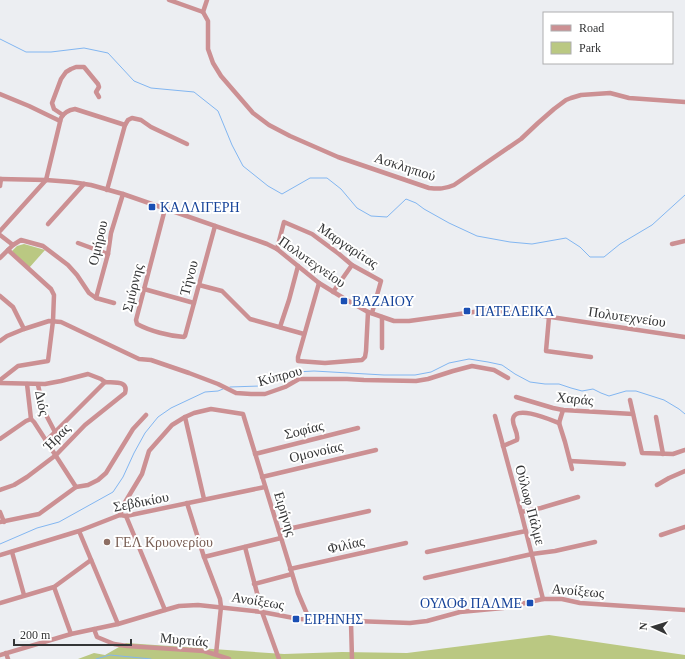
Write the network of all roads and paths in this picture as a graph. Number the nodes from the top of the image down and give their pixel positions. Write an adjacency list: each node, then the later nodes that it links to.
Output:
1 (169, 0): 3 (street)
2 (208, 0): 3 (street)
3 (203, 12): 6 (street, Ασκληπιού)
4 (0, 94): 8 (street)
5 (99, 97): 7 (street)
6 (685, 102)
7 (63, 115): 8 (street); 9 (street)
8 (60, 121): 12 (street)
9 (125, 125): 10 (street); 15 (street)
10 (187, 144)
11 (0, 179): 12 (street, Πολυτεχνείου); 14 (street)
12 (46, 180): 13 (street, Πολυτεχνείου); 20 (street)
13 (84, 184): 15 (street, Πολυτεχνείου); 18 (street)
14 (0, 186)
15 (107, 190): 16 (street, Πολυτεχνείου)
16 (122, 194): 17 (street, Πολυτεχνείου); 28 (street, Ομήρου)
17 (165, 209): 19 (street, Πολυτεχνείου); 34 (street, Σμύρνης)
18 (48, 224)
19 (215, 226): 26 (street, Πολυτεχνείου); 33 (street, Τήνου)
20 (0, 231)
21 (0, 235): 25 (street)
22 (685, 241): 24 (street)
23 (78, 243): 28 (street)
24 (672, 244)
25 (13, 245): 27 (street); 37 (street)
26 (276, 249): 30 (street, Μαργαρίτας); 31 (street, Πολυτεχνείου)
27 (8, 250): 29 (street); 43 (street)
28 (108, 254): 37 (street, Ομήρου)
29 (0, 258)
30 (352, 265): 35 (street); 40 (street, Μαργαρίτας)
31 (298, 266): 32 (street, Πολυτεχνείου); 44 (street)
32 (319, 283): 35 (street, Πολυτεχνείου); 46 (street)
33 (199, 285): 39 (street, Τήνου); 44 (street)
34 (144, 289): 39 (street); 47 (street, Σμύρνης)
35 (333, 292): 40 (street, Πολυτεχνείου)
36 (0, 297): 45 (street)
37 (96, 298): 38 (street)
38 (114, 303)
39 (194, 303): 47 (street, Τήνου)
40 (370, 312): 41 (street, Πολυτεχνείου); 46 (street)
41 (382, 317): 42 (street, Πολυτεχνείου); 50 (street)
42 (549, 317): 48 (street, Πολυτεχνείου); 51 (street)
43 (53, 321): 45 (street); 52 (street, Κύπρου); 53 (street)
44 (280, 327): 46 (street)
45 (24, 329): 49 (street)
46 (304, 334)
47 (184, 336)
48 (685, 337)
49 (0, 341)
50 (382, 348)
51 (591, 357)
52 (508, 378)
53 (0, 382): 55 (street)
54 (105, 382): 56 (street); 68 (street); 76 (street, Ήρας)
55 (27, 384): 56 (street); 65 (street, Διός)
56 (38, 385): 68 (street)
57 (516, 397): 59 (street, Χαράς)
58 (630, 400): 60 (street)
59 (563, 410): 60 (street, Χαράς); 66 (street)
60 (633, 414): 75 (street)
61 (146, 415): 83 (street)
62 (495, 416): 71 (street, Ούλωφ Πάλμε)
63 (185, 417): 74 (street, Ειρήνης); 87 (street); 92 (street)
64 (656, 417): 75 (street)
65 (32, 419): 69 (street); 70 (street, Διός)
66 (559, 423): 71 (street); 77 (street)
67 (358, 428): 74 (street, Σοφίας)
68 (55, 432): 70 (street)
69 (0, 439)
70 (46, 441): 76 (street, Διός)
71 (503, 446): 91 (street, Ούλωφ Πάλμε)
72 (376, 450): 81 (street, Ομονοίας)
73 (685, 450): 75 (street)
74 (255, 454): 81 (street, Ειρήνης)
75 (663, 454)
76 (56, 455): 83 (street, Διός); 85 (street, Ήρας)
77 (570, 461): 78 (street); 79 (street)
78 (624, 464)
79 (572, 469)
80 (685, 471): 82 (street)
81 (262, 477): 84 (street, Ειρήνης)
82 (657, 485)
83 (76, 487): 94 (street)
84 (266, 487): 87 (street, Σεβδικίου); 97 (street, Ειρήνης)
85 (0, 490)
86 (578, 497): 91 (street)
87 (204, 499): 88 (street, Σεβδικίου)
88 (187, 503): 93 (street, Σεβδικίου); 108 (street)
89 (369, 511): 97 (street)
90 (0, 512): 94 (street)
91 (521, 512): 98 (street, Ούλωφ Πάλμε)
92 (120, 515): 93 (street, Σεβδικίου); 96 (street, Σεβδικίου)
93 (126, 516): 118 (street)
94 (2, 522)
95 (685, 527): 99 (street)
96 (79, 531): 104 (street, Σεβδικίου); 109 (street)
97 (279, 531): 100 (street, Ειρήνης)
98 (526, 531): 105 (street); 106 (street, Ούλωφ Πάλμε)
99 (661, 535)
100 (281, 538): 103 (street); 110 (street, Ειρήνης)
101 (595, 542): 106 (street)
102 (406, 543): 110 (street, Φιλίας)
103 (245, 547): 108 (street); 112 (street)
104 (12, 552): 107 (street, Σεβδικίου); 114 (street)
105 (427, 552)
106 (532, 554): 111 (street); 115 (street, Ούλωφ Πάλμε)
107 (0, 555)
108 (204, 557): 117 (street)
109 (91, 560): 113 (street); 123 (street)
110 (291, 572): 112 (street, Φιλίας); 121 (street, Ειρήνης)
111 (425, 578)
112 (254, 584): 120 (street)
113 (54, 587): 114 (street); 125 (street)
114 (24, 595): 116 (street)
115 (543, 600): 119 (street, Ανοίξεως); 122 (street, Ανοίξεως)
116 (0, 603)
117 (221, 607): 118 (street, Ανοίξεως); 120 (street, Ανοίξεως); 127 (street)
118 (165, 610): 123 (street, Ανοίξεως)
119 (685, 610)
120 (262, 612): 121 (street, Ανοίξεως); 130 (street)
121 (308, 620): 122 (street, Ανοίξεως)
122 (351, 622): 131 (street)
123 (118, 624): 124 (street, Ανοίξεως)
124 (94, 629): 125 (street, Ανοίξεως); 127 (street, Μυρτιάς)
125 (71, 634): 126 (street, Ανοίξεως)
126 (2, 653): 128 (street)
127 (216, 654): 129 (street, Μυρτιάς)
128 (8, 659)
129 (230, 659)
130 (279, 659)
131 (352, 659)

